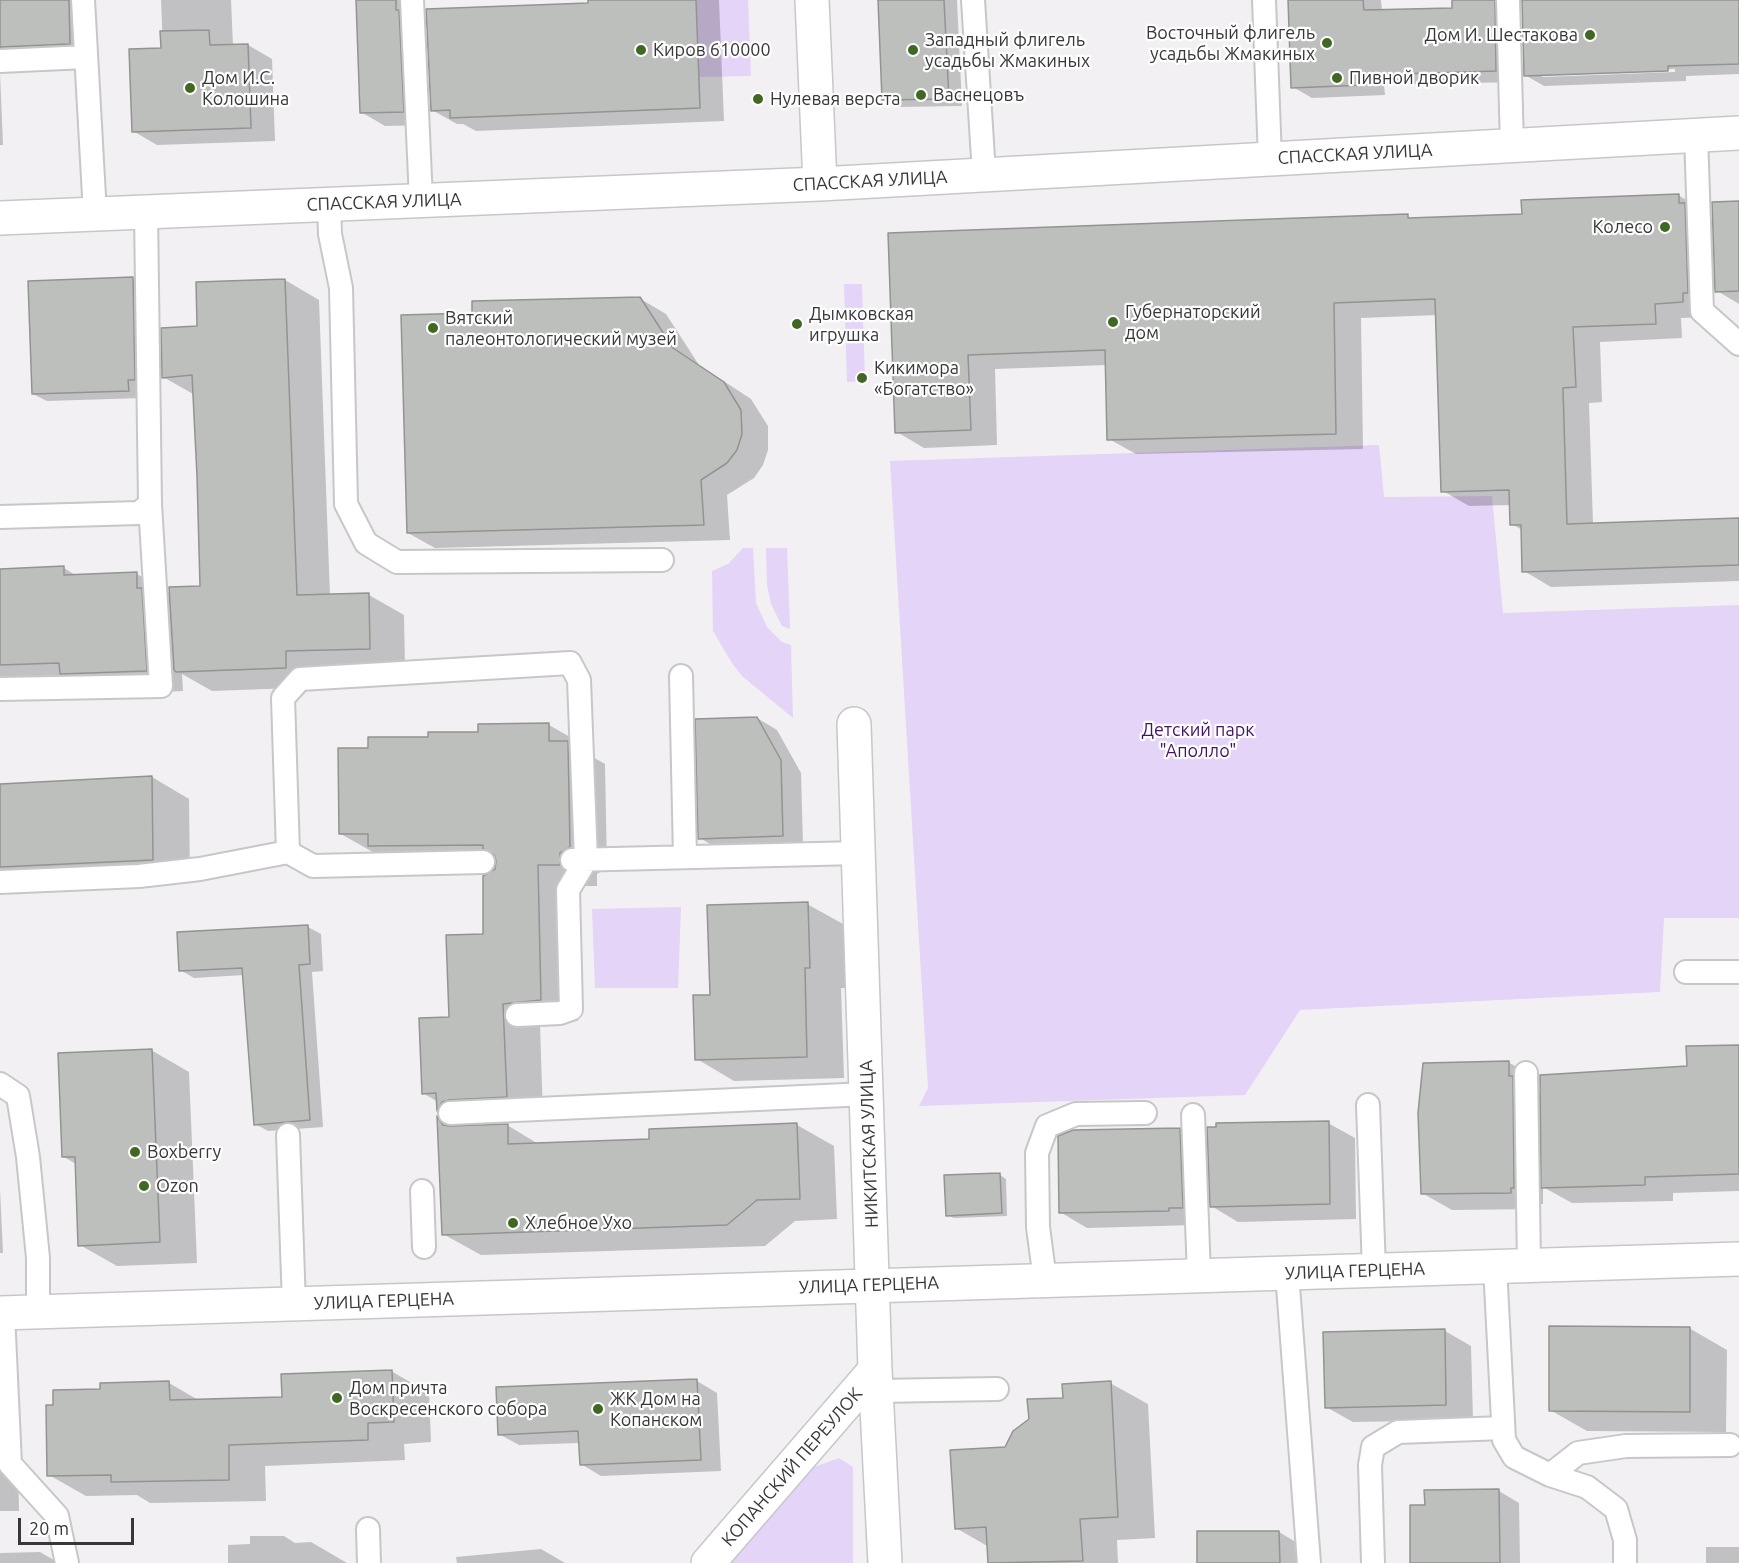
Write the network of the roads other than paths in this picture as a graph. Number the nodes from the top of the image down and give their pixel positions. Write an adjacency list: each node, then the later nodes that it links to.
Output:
1 (83, 0): 7 (lane)
2 (412, 0): 15 (lane)
3 (812, 0): 14 (street)
4 (973, 0): 13 (lane)
5 (1264, 0): 12 (lane)
6 (1508, 0): 11 (lane)
7 (86, 57): 8 (lane); 18 (lane)
8 (0, 61)
9 (1739, 133): 10 (street, СПАССКАЯ УЛИЦА)
10 (1696, 135): 11 (street, СПАССКАЯ УЛИЦА); 20 (lane)
11 (1512, 146): 12 (street, СПАССКАЯ УЛИЦА)
12 (1269, 159): 13 (street, СПАССКАЯ УЛИЦА)
13 (984, 174): 14 (street, СПАССКАЯ УЛИЦА)
14 (820, 184): 15 (street, СПАССКАЯ УЛИЦА)
15 (421, 200): 16 (street, СПАССКАЯ УЛИЦА)
16 (329, 204): 17 (street, СПАССКАЯ УЛИЦА); 23 (lane)
17 (146, 212): 18 (street, СПАССКАЯ УЛИЦА); 21 (lane)
18 (95, 214): 19 (street, СПАССКАЯ УЛИЦА)
19 (0, 218)
20 (1739, 344)
21 (150, 504): 22 (lane); 25 (lane)
22 (0, 518)
23 (662, 560)
24 (681, 676): 29 (lane)
25 (0, 689)
26 (854, 724): 28 (street, НИКИТСКАЯ УЛИЦА)
27 (288, 852): 30 (lane); 31 (lane); 32 (lane)
28 (858, 853): 29 (lane); 38 (street, НИКИТСКАЯ УЛИЦА)
29 (685, 857): 30 (lane)
30 (578, 860): 35 (lane)
31 (483, 862)
32 (0, 882)
33 (1686, 972): 34 (lane)
34 (1739, 972)
35 (517, 1015)
36 (1526, 1073): 47 (lane)
37 (0, 1084): 55 (lane)
38 (868, 1094): 40 (lane); 53 (street, НИКИТСКАЯ УЛИЦА)
39 (1368, 1105): 49 (lane)
40 (450, 1113)
41 (1145, 1113): 52 (lane)
42 (1193, 1115): 51 (lane)
43 (288, 1135): 54 (lane)
44 (422, 1191): 45 (lane)
45 (424, 1247)
46 (1739, 1259): 47 (street, УЛИЦА ГЕРЦЕНА)
47 (1529, 1265): 48 (street, УЛИЦА ГЕРЦЕНА)
48 (1495, 1266): 49 (street, УЛИЦА ГЕРЦЕНА); 59 (lane)
49 (1374, 1270): 50 (street, УЛИЦА ГЕРЦЕНА)
50 (1287, 1273): 51 (street, УЛИЦА ГЕРЦЕНА); 67 (lane)
51 (1199, 1276): 52 (street, УЛИЦА ГЕРЦЕНА)
52 (1045, 1280): 53 (street, УЛИЦА ГЕРЦЕНА)
53 (873, 1284): 54 (street, УЛИЦА ГЕРЦЕНА); 57 (street, НИКИТСКАЯ УЛИЦА)
54 (294, 1305): 55 (street, УЛИЦА ГЕРЦЕНА)
55 (38, 1312): 56 (street, УЛИЦА ГЕРЦЕНА)
56 (2, 1313): 63 (lane)
57 (876, 1381): 58 (lane); 65 (street, КОПАНСКИЙ ПЕРЕУЛОК); 66 (street, НИКИТСКАЯ УЛИЦА)
58 (997, 1389)
59 (1503, 1428): 61 (lane); 68 (lane)
60 (1730, 1445): 61 (lane)
61 (1550, 1475): 69 (lane)
62 (368, 1529): 64 (lane)
63 (67, 1563)
64 (369, 1563)
65 (708, 1563)
66 (885, 1563)
67 (1309, 1563)
68 (1373, 1563)
69 (1625, 1563)

